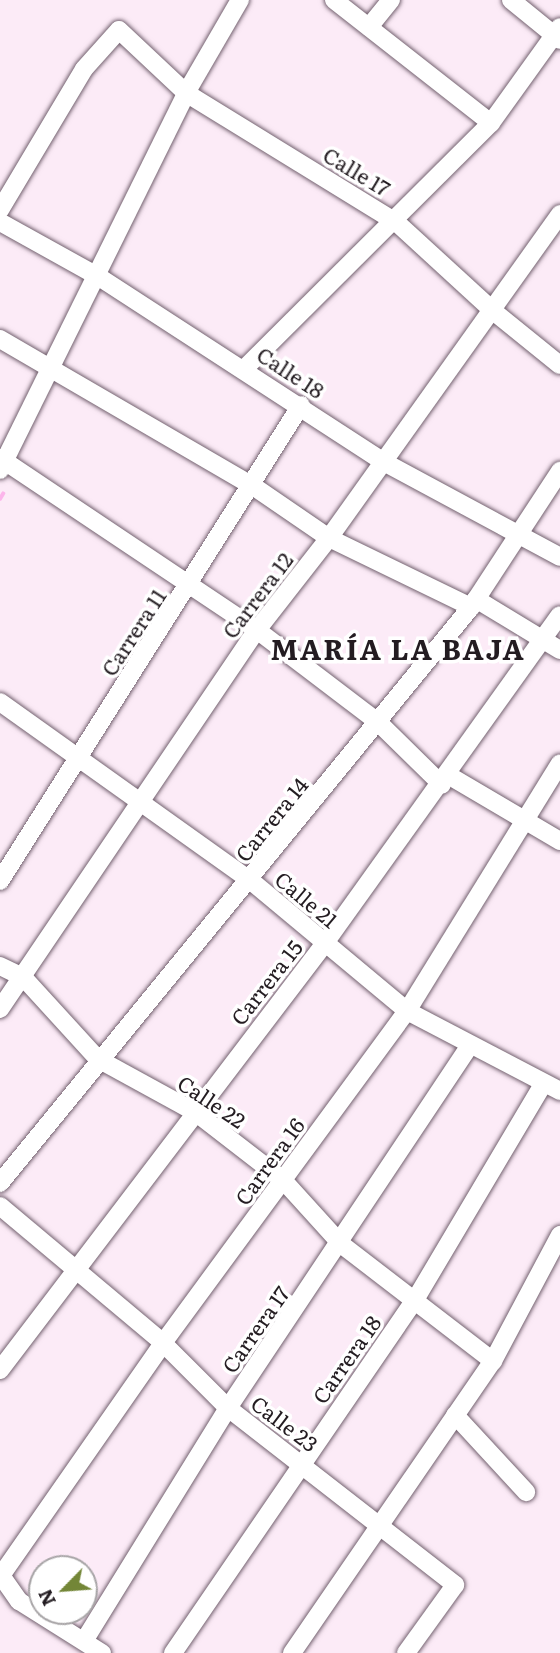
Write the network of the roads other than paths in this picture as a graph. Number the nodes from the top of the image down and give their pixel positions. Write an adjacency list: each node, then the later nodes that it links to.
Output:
1 (240, 0): 7 (street)
2 (334, 0): 5 (street)
3 (391, 0): 5 (street)
4 (511, 0): 6 (street)
5 (369, 27): 8 (street)
6 (558, 34): 8 (street)
7 (186, 93): 9 (street, Calle 17); 12 (street, Calle 17); 13 (street)
8 (491, 123): 12 (street)
9 (0, 210)
10 (560, 214): 14 (street, Carrera 12)
11 (0, 222): 13 (street, Calle 18)
12 (396, 222): 14 (street, Calle 17); 17 (street)
13 (99, 277): 17 (street, Calle 18); 18 (street)
14 (493, 311): 16 (street, Calle 17); 20 (street, Carrera 12)
15 (0, 340): 18 (street)
16 (560, 365)
17 (244, 369): 19 (street, Calle 18)
18 (52, 370): 21 (street); 23 (street)
19 (302, 405): 20 (street, Calle 18); 23 (street, Carrera 11)
20 (382, 461): 24 (street, Calle 18); 25 (street, Carrera 12)
21 (1, 464): 27 (street)
22 (560, 471): 24 (street, Carrera 14)
23 (253, 486): 25 (street); 27 (street, Carrera 11)
24 (516, 533): 26 (street, Calle 18); 28 (street, Carrera 14)
25 (329, 538): 28 (street); 30 (street, Carrera 12)
26 (560, 557)
27 (189, 588): 30 (street); 35 (street, Carrera 11)
28 (474, 603): 31 (street); 34 (street, Carrera 14)
29 (560, 615): 31 (street, Carrera 15)
30 (257, 631): 34 (street); 38 (street, Carrera 12)
31 (542, 640): 32 (street); 37 (street, Carrera 15)
32 (560, 650)
33 (0, 702): 35 (street, Calle 21)
34 (379, 723): 37 (street); 41 (street, Carrera 14)
35 (79, 756): 38 (street, Calle 21); 42 (street, Carrera 11)
36 (560, 763): 39 (street, Carrera 16)
37 (445, 780): 39 (street); 43 (street, Carrera 15)
38 (141, 798): 41 (street, Calle 21); 45 (street, Carrera 12)
39 (521, 819): 40 (street); 47 (street, Carrera 16)
40 (560, 841)
41 (250, 880): 43 (street, Calle 21); 49 (street, Carrera 14)
42 (0, 881)
43 (325, 943): 47 (street, Calle 21); 51 (street, Carrera 15)
44 (0, 966): 45 (street, Calle 22)
45 (23, 978): 46 (street, Carrera 12); 49 (street, Calle 22)
46 (0, 1009)
47 (407, 1011): 48 (street, Calle 21); 52 (street, Carrera 16)
48 (469, 1047): 50 (street, Calle 21); 56 (street, Carrera 17)
49 (98, 1059): 51 (street, Calle 22); 53 (street, Carrera 14)
50 (552, 1087): 58 (street, Carrera 18)
51 (195, 1112): 52 (street, Calle 22); 57 (street, Carrera 15)
52 (283, 1180): 56 (street, Calle 22); 59 (street, Carrera 16)
53 (0, 1183)
54 (0, 1206): 57 (street, Calle 23)
55 (560, 1235): 60 (street)
56 (341, 1244): 58 (street, Calle 22); 62 (street, Carrera 17)
57 (75, 1271): 59 (street, Calle 23); 61 (street, Carrera 15)
58 (415, 1300): 60 (street, Calle 22); 64 (street, Carrera 18)
59 (163, 1343): 62 (street, Calle 23); 67 (street, Carrera 16)
60 (493, 1361): 63 (street)
61 (0, 1370)
62 (228, 1408): 64 (street, Calle 23); 68 (street, Carrera 17)
63 (455, 1415): 65 (street); 66 (street)
64 (300, 1463): 66 (street, Calle 23); 70 (street, Carrera 18)
65 (526, 1492)
66 (380, 1524): 71 (street); 72 (street, Calle 23)
67 (0, 1575): 68 (street)
68 (84, 1641): 69 (street)
69 (102, 1653)
70 (173, 1653)
71 (292, 1653)
72 (406, 1653)

